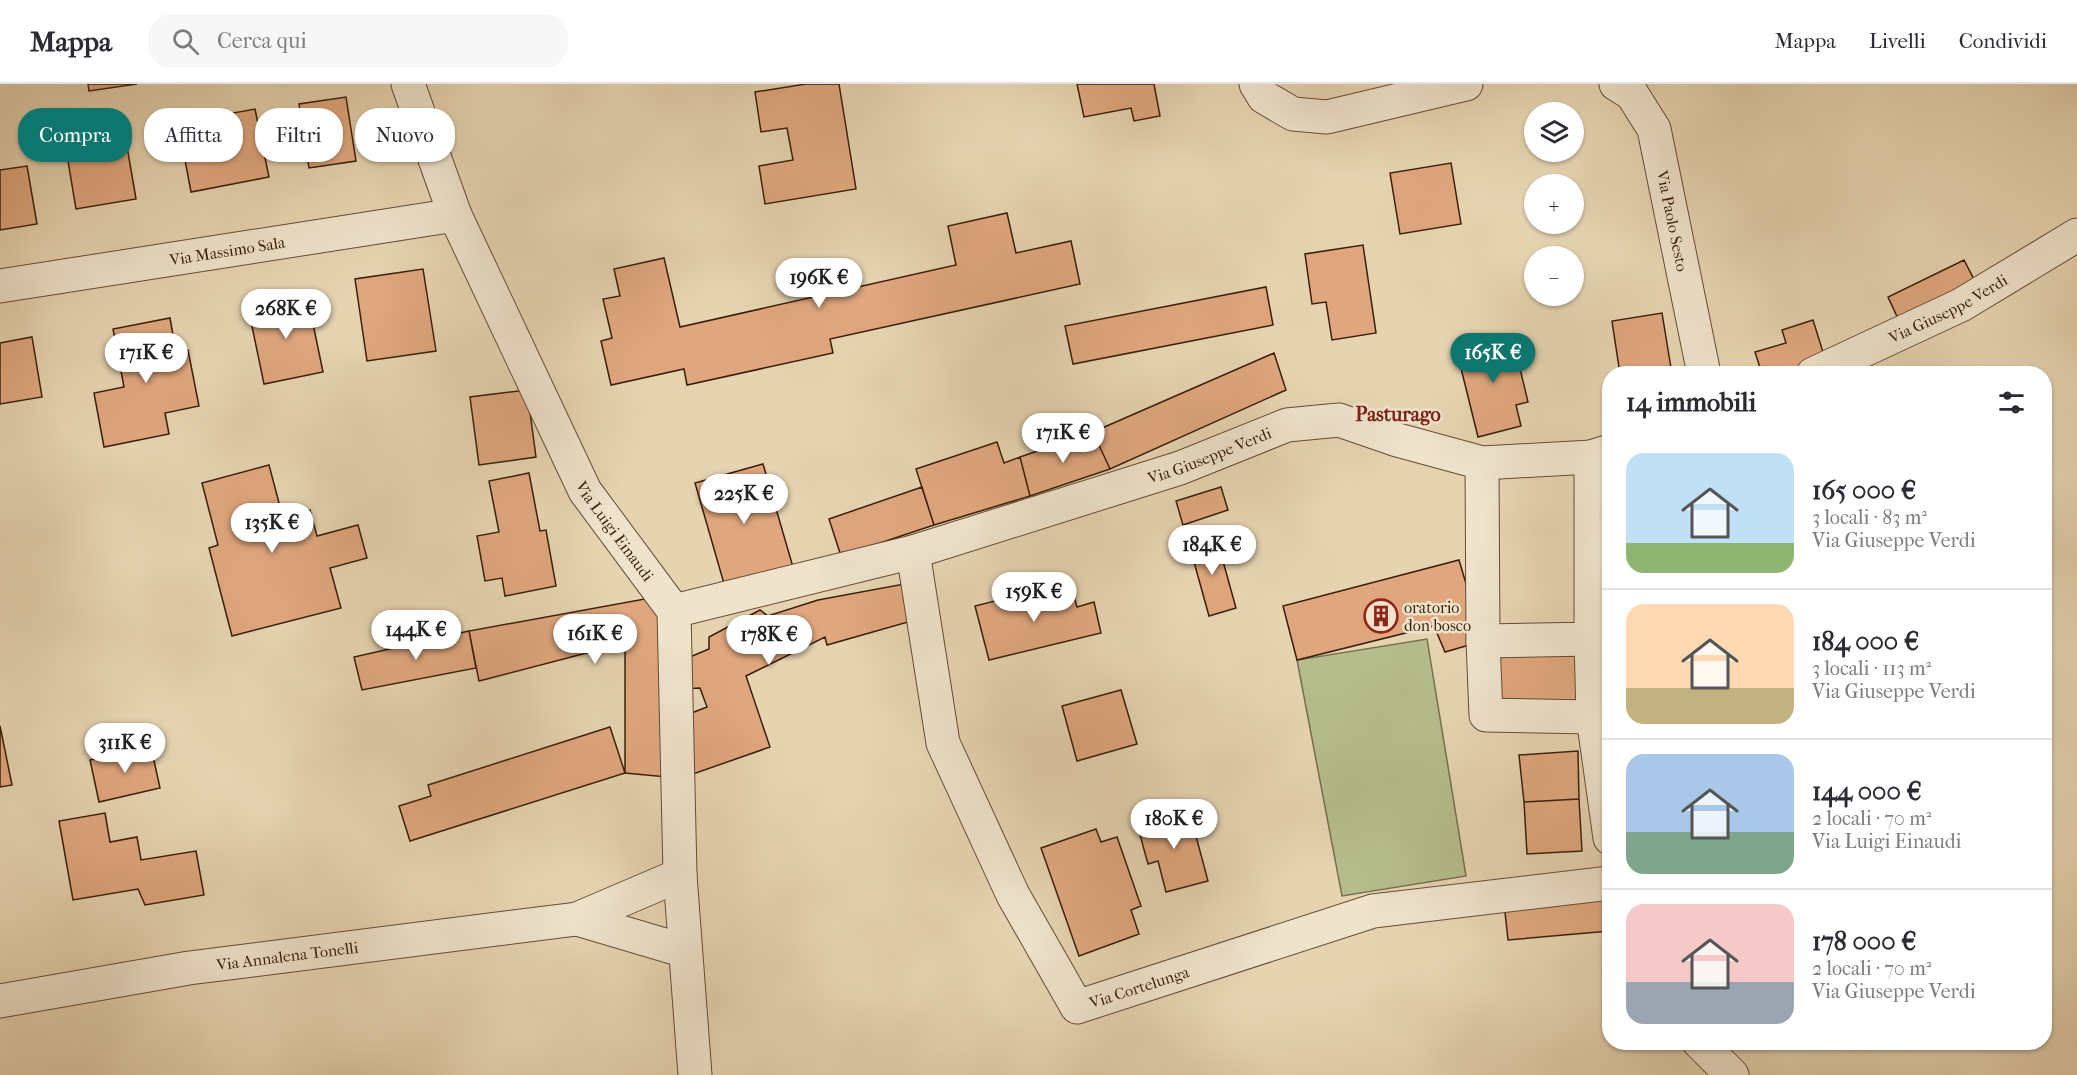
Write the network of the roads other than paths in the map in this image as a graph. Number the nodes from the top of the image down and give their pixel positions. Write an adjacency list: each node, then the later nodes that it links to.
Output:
1 (408, 84): 5 (street, Via Luigi Einaudi)
2 (1256, 84): 3 (street)
3 (1466, 84)
4 (1616, 84): 8 (street, Via Paolo Sesto)
5 (455, 215): 7 (street, Via Massimo Sala); 13 (street, Via Luigi Einaudi)
6 (2077, 235): 9 (street, Via Giuseppe Verdi)
7 (0, 286)
8 (1702, 366)
9 (1830, 366)
10 (1600, 454): 11 (street, Via Giuseppe Verdi); 14 (street)
11 (1482, 463): 12 (street, Via Giuseppe Verdi); 15 (street)
12 (913, 552): 13 (street, Via Giuseppe Verdi); 19 (street, Via Cortelunga)
13 (674, 611): 18 (street)
14 (1591, 639): 15 (street); 16 (street)
15 (1483, 641): 16 (street)
16 (1593, 717): 17 (street)
17 (1602, 781)
18 (680, 875): 20 (street, Via Annalena Tonelli); 21 (street)
19 (1602, 884)
20 (577, 919): 21 (street, Via Annalena Tonelli); 22 (street, Via Annalena Tonelli)
21 (685, 951): 24 (street)
22 (0, 1001)
23 (1707, 1050): 25 (street)
24 (695, 1075)
25 (1732, 1075)

